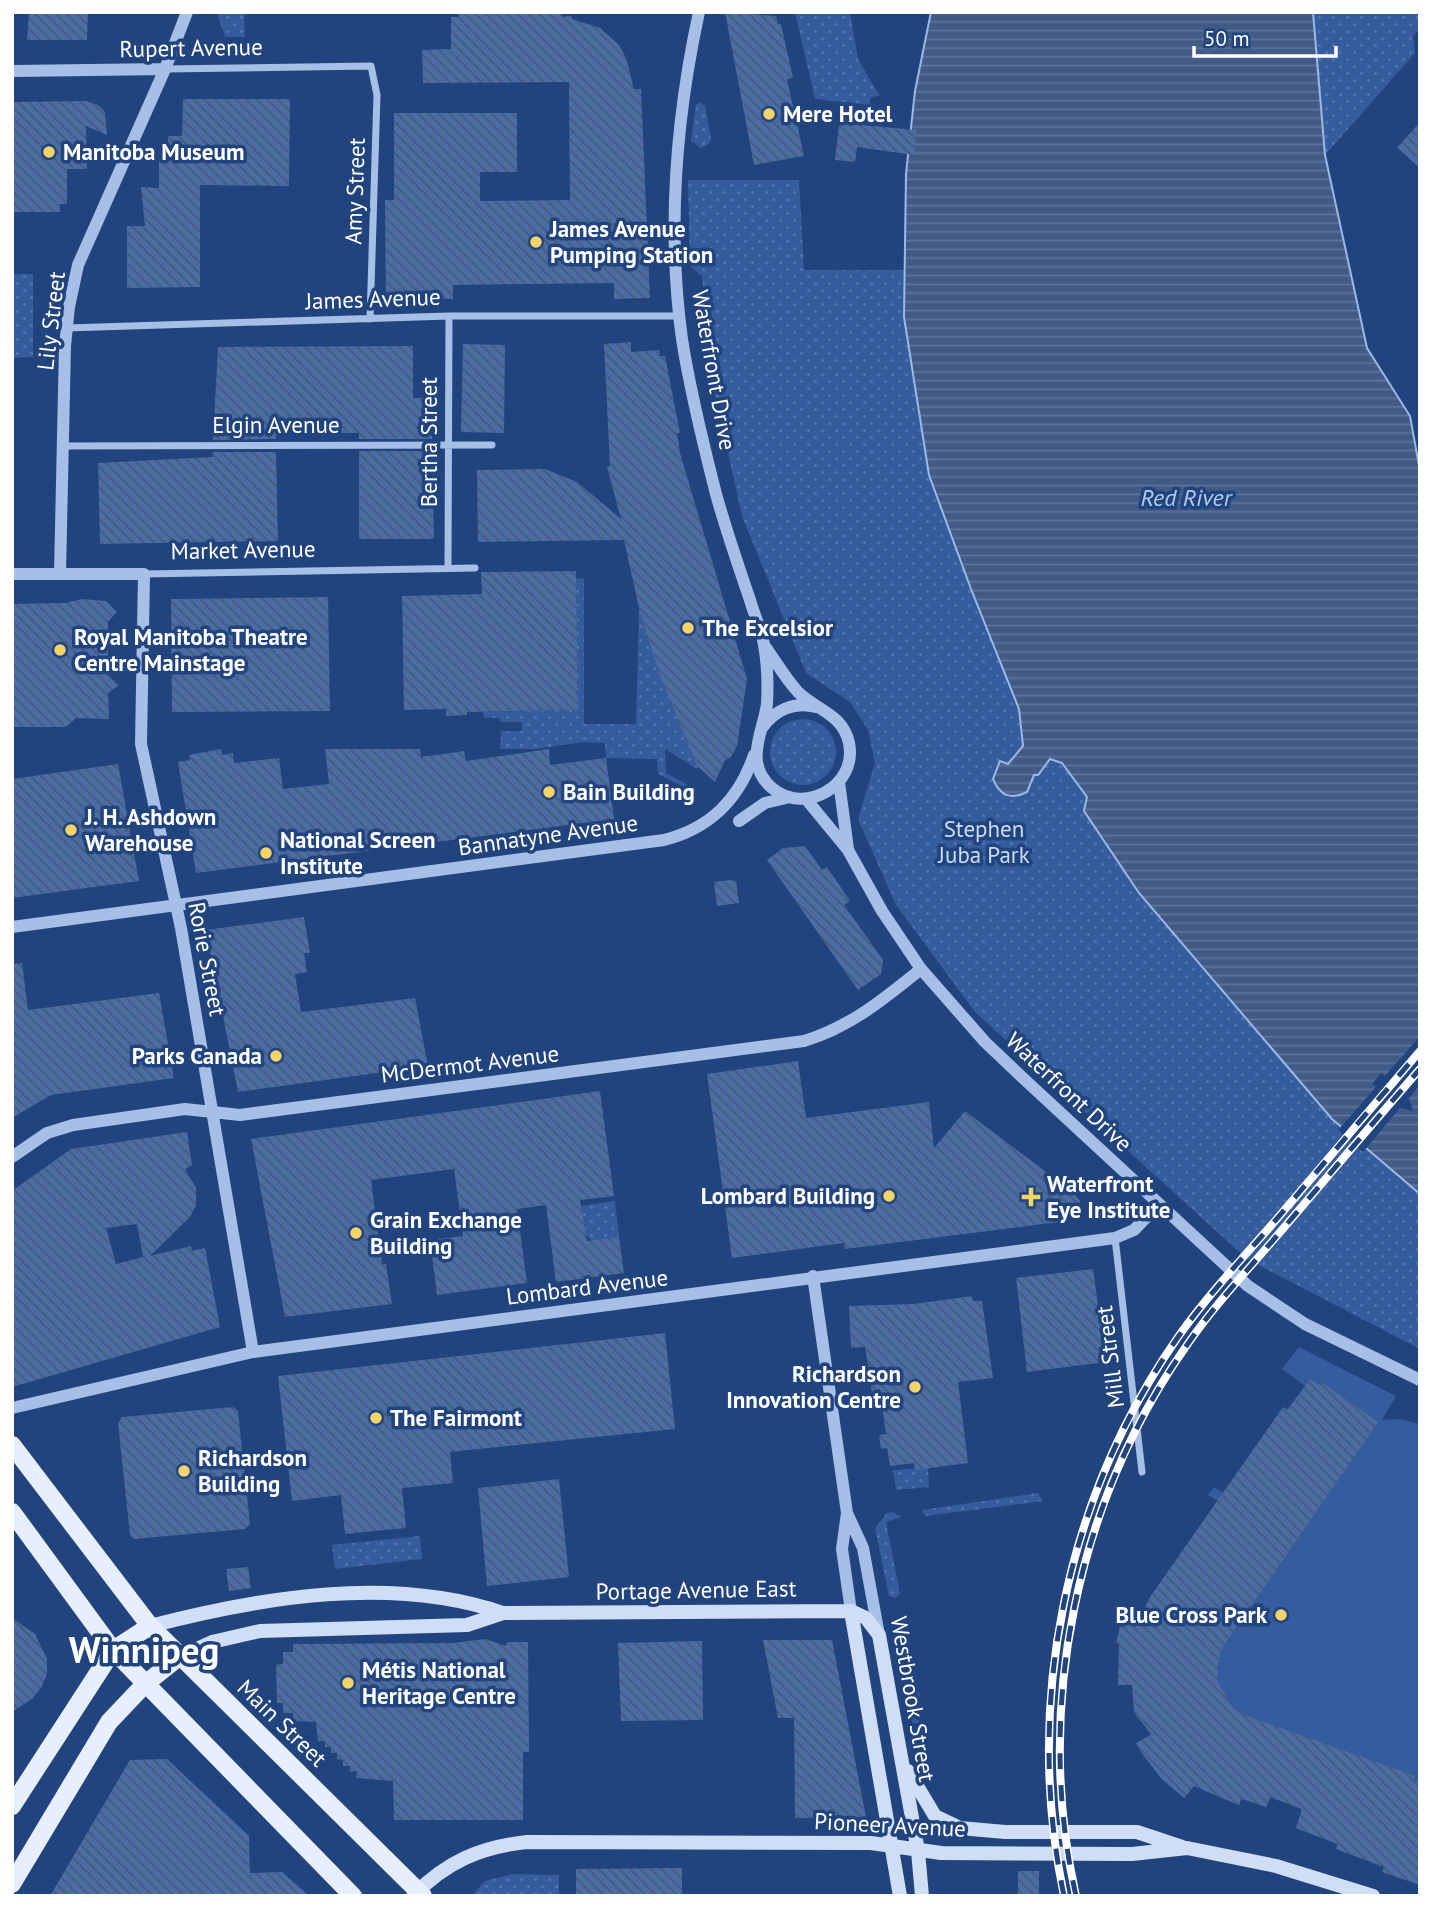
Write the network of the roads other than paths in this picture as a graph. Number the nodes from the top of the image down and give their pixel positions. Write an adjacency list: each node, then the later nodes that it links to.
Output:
1 (187, 12): 4 (street, Lily Street)
2 (699, 12): 7 (street, Waterfront Drive)
3 (371, 66): 4 (street, Rupert Avenue); 8 (street, Amy Street)
4 (165, 69): 5 (street, Rupert Avenue); 9 (street, Lily Street)
5 (12, 71)
6 (449, 316): 7 (street, James Avenue); 8 (street, James Avenue); 10 (street, Bertha Street)
7 (680, 316): 18 (street, Waterfront Drive)
8 (370, 319): 9 (street, James Avenue)
9 (67, 328): 12 (street, Lily Street)
10 (448, 444): 11 (street, Elgin Avenue); 12 (street, Elgin Avenue); 13 (street, Bertha Street)
11 (492, 445)
12 (61, 446): 16 (street, Lily Street)
13 (448, 568): 14 (street, Market Avenue); 17 (street, Market Avenue)
14 (475, 568)
15 (12, 573): 16 (street, Market Avenue)
16 (60, 573): 17 (street, Market Avenue)
17 (144, 574): 27 (street, Rorie Street)
18 (764, 645): 19 (street, Waterfront Drive); 20 (street, Waterfront Drive)
19 (819, 708): 20 (street); 22 (street, Waterfront Drive)
20 (759, 734): 21 (street, Waterfront Drive)
21 (756, 751): 23 (street); 27 (street, Bannatyne Avenue)
22 (839, 782): 24 (street); 26 (street, Waterfront Drive)
23 (790, 797): 24 (street); 25 (street)
24 (806, 799): 26 (street, Waterfront Drive)
25 (739, 821)
26 (848, 850): 29 (street, Waterfront Drive)
27 (176, 904): 28 (street, Bannatyne Avenue); 30 (street, Rorie Street)
28 (12, 927)
29 (921, 969): 30 (street, McDermot Avenue); 32 (street, Waterfront Drive)
30 (212, 1112): 31 (street, McDermot Avenue); 35 (street, Rorie Street)
31 (12, 1157)
32 (1159, 1204): 33 (street, Lombard Avenue); 36 (street, Waterfront Drive)
33 (1115, 1238): 34 (street, Lombard Avenue); 39 (street, Mill Street)
34 (813, 1276): 35 (street, Lombard Avenue); 41 (street, Westbrook Street)
35 (253, 1352): 37 (street, Lombard Avenue)
36 (1420, 1380)
37 (12, 1408)
38 (12, 1445): 44 (main road, Main Street)
39 (1142, 1472)
40 (12, 1512): 46 (main road)
41 (847, 1513): 42 (street, Westbrook Street); 45 (street, Westbrook Street)
42 (851, 1611): 43 (main road, Portage Avenue East); 45 (main road); 51 (main road, Westbrook Street)
43 (503, 1613): 44 (main road, Portage Avenue East); 47 (main road, Portage Avenue East)
44 (150, 1626): 46 (main road); 47 (main road, Main Street)
45 (879, 1635): 49 (main road, Westbrook Street)
46 (113, 1650): 48 (main road); 50 (main road)
47 (179, 1657): 48 (main road); 55 (main road, Main Street)
48 (145, 1684): 54 (main road); 56 (main road)
49 (900, 1756): 52 (main road); 53 (main road, Westbrook Street)
50 (12, 1806)
51 (893, 1847): 53 (main road, Pioneer Avenue); 55 (main road, Pioneer Avenue); 57 (main road, Westbrook Street)
52 (1187, 1848): 53 (main road, Pioneer Avenue); 59 (main road, Pioneer Avenue)
53 (918, 1851): 58 (main road, Westbrook Street)
54 (12, 1884)
55 (418, 1894)
56 (353, 1896)
57 (900, 1896)
58 (922, 1896)
59 (1373, 1896)

